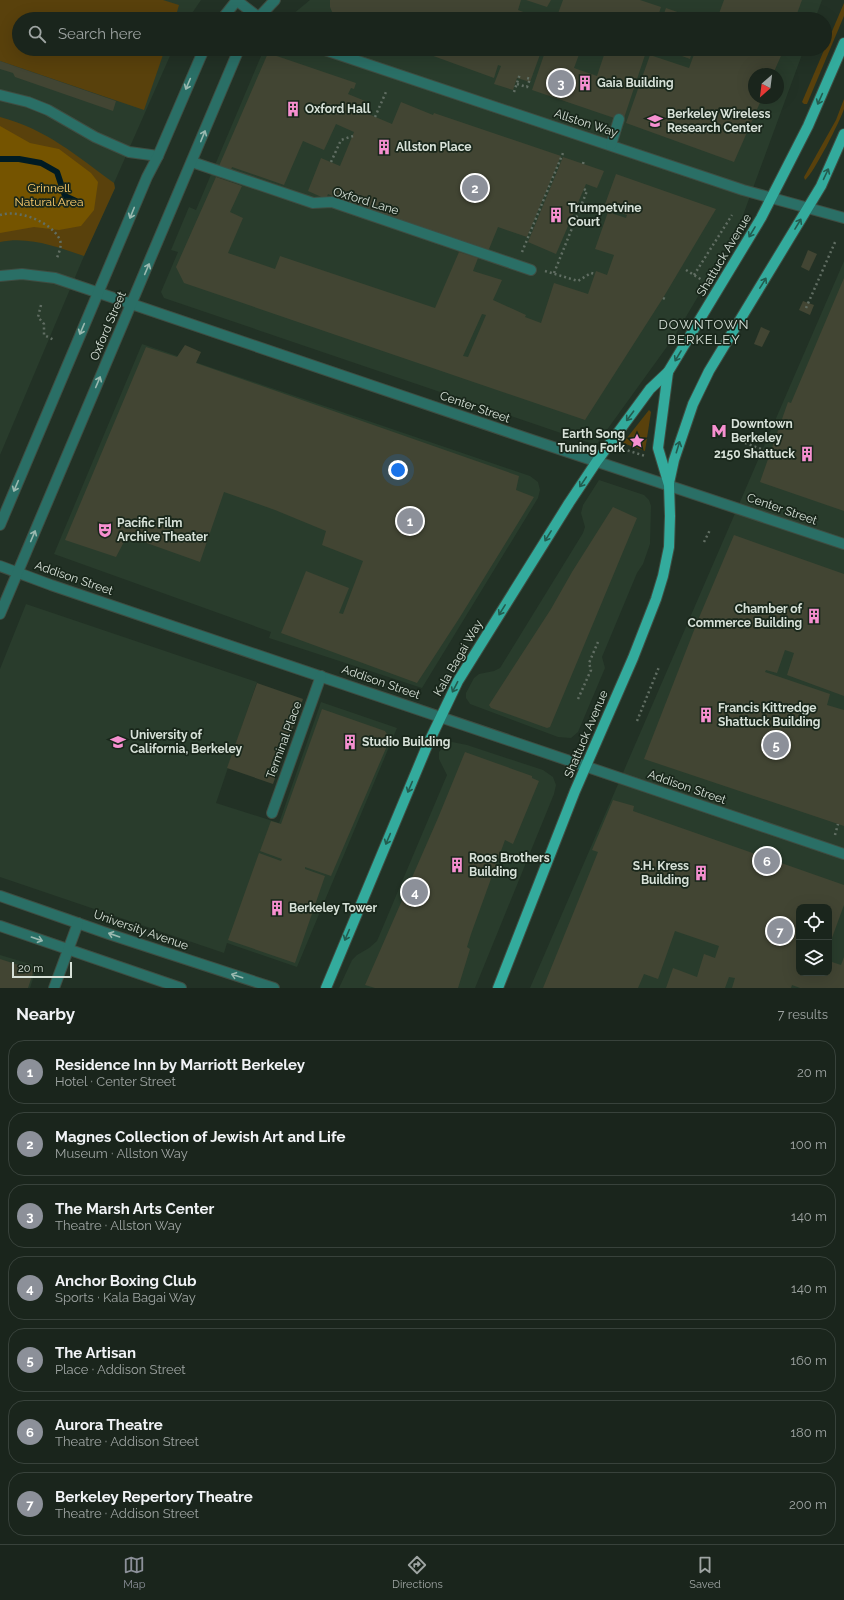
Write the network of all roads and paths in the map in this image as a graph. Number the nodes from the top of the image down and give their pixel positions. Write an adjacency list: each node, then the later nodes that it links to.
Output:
1 (236, 0): 3 (street); 4 (street)
2 (275, 0): 5 (street)
3 (227, 12)
4 (251, 12)
5 (265, 12)
6 (844, 43): 26 (main road, Shattuck Avenue, one-way to 26)
7 (201, 56): 22 (street, Oxford Street, one-way to 22)
8 (236, 56): 23 (street, Oxford Street, one-way to 8)
9 (343, 56): 20 (street, Allston Way)
10 (520, 74): 12 (path)
11 (527, 78): 12 (path)
12 (516, 84): 14 (path)
13 (386, 92): 16 (path)
14 (514, 92)
15 (0, 95): 22 (street)
16 (375, 117)
17 (619, 119): 20 (street)
18 (844, 134): 27 (main road, Shattuck Avenue, one-way to 18)
19 (353, 136): 24 (path)
20 (610, 145): 26 (street, Allston Way)
21 (563, 153): 33 (path)
22 (158, 156): 42 (street, Oxford Street, one-way to 42)
23 (192, 162): 33 (street, Oxford Lane); 45 (street, Oxford Street, one-way to 23)
24 (331, 162)
25 (584, 189): 37 (path)
26 (771, 198): 27 (street, Allston Way); 49 (main road, Shattuck Avenue, one-way to 49)
27 (808, 208): 30 (street, Allston Way); 55 (main road, Shattuck Avenue, one-way to 27)
28 (0, 215): 32 (path)
29 (732, 216): 39 (path)
30 (844, 218)
31 (836, 240): 47 (path)
32 (57, 258)
33 (516, 265): 34 (street, Oxford Lane)
34 (531, 270)
35 (686, 270): 39 (path)
36 (550, 272): 37 (path)
37 (554, 272): 38 (path)
38 (595, 274)
39 (694, 275): 41 (path)
40 (0, 276): 42 (street, Center Street)
41 (702, 280)
42 (97, 293): 45 (street, Center Street); 56 (street, Oxford Street, one-way to 56)
43 (663, 298): 44 (path)
44 (667, 300)
45 (131, 304): 54 (street, Center Street); 61 (street, Oxford Street, one-way to 45)
46 (42, 305): 48 (path)
47 (806, 308)
48 (54, 340)
49 (668, 372): 54 (main road, Kala Bagai Way, one-way to 54); 55 (main road, Shattuck Avenue)
50 (745, 443): 52 (path)
51 (620, 448): 53 (path)
52 (764, 450)
53 (645, 456)
54 (597, 461): 55 (street, Center Street); 67 (main road, Kala Bagai Way, one-way to 67)
55 (668, 485): 59 (street, Center Street); 69 (main road, Shattuck Avenue)
56 (0, 525)
57 (710, 530): 58 (path)
58 (704, 542)
59 (844, 544)
60 (0, 566): 61 (street, Addison Street)
61 (18, 572): 62 (street, Oxford Street); 65 (street, Addison Street)
62 (0, 614)
63 (598, 642): 66 (path)
64 (659, 667): 68 (path)
65 (321, 676): 67 (street, Addison Street); 70 (street, Terminal Place)
66 (578, 698)
67 (440, 717): 69 (street, Addison Street); 79 (main road, Kala Bagai Way, one-way to 79)
68 (636, 721)
69 (586, 766): 71 (street, Addison Street); 80 (main road, Shattuck Avenue)
70 (272, 813)
71 (844, 854)
72 (0, 896): 73 (street, University Avenue)
73 (78, 922): 75 (street); 78 (street, University Avenue, one-way to 73)
74 (0, 926): 75 (street, one-way to 75)
75 (67, 949): 76 (street); 77 (street)
76 (54, 988)
77 (181, 988)
78 (274, 988)
79 (326, 988)
80 (498, 988)

